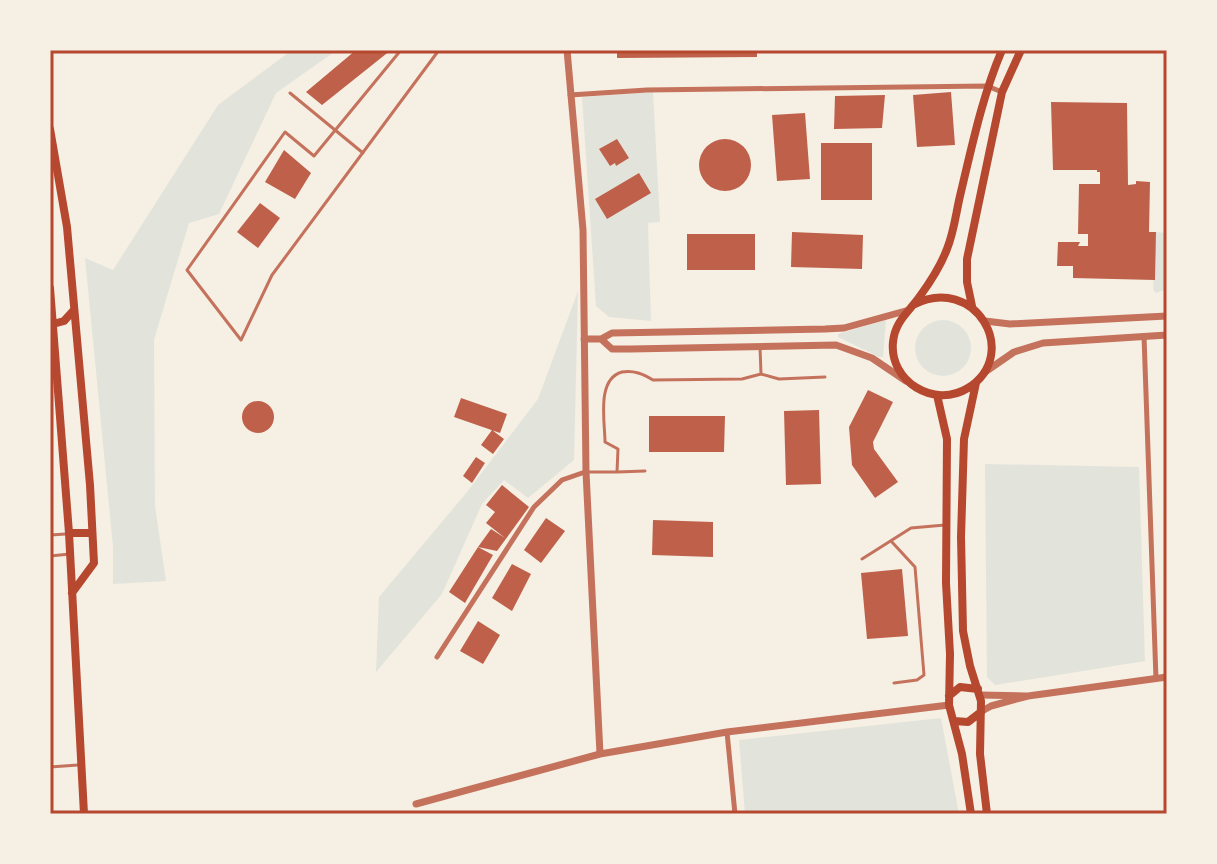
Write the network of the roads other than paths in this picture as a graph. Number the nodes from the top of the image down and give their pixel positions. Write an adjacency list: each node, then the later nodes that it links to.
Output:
1 (401, 50): 11 (lane)
2 (439, 50): 12 (lane)
3 (567, 50): 9 (street)
4 (1002, 50): 6 (main road)
5 (1021, 50): 7 (main road)
6 (987, 86): 7 (street); 9 (street); 15 (main road)
7 (1002, 92): 14 (main road)
8 (290, 93): 11 (lane)
9 (570, 95): 22 (street)
10 (50, 129): 16 (main road)
11 (336, 131): 12 (lane); 12 (lane)
12 (363, 153)
13 (50, 288): 19 (main road)
14 (972, 307): 15 (main road); 18 (main road)
15 (911, 308): 23 (street); 30 (main road)
16 (74, 310): 19 (main road); 37 (main road)
17 (1167, 316): 18 (street)
18 (985, 321): 26 (main road)
19 (52, 324): 25 (main road)
20 (1167, 335): 21 (street)
21 (1143, 336): 26 (street); 46 (street)
22 (584, 339): 23 (street); 33 (street)
23 (601, 339): 24 (street)
24 (760, 347): 27 (lane); 30 (street)
25 (53, 358): 36 (main road)
26 (983, 373): 29 (main road)
27 (761, 374): 28 (lane); 34 (lane)
28 (825, 377)
29 (976, 381): 31 (main road); 48 (main road)
30 (910, 384): 31 (main road)
31 (937, 395): 35 (main road)
32 (645, 471): 34 (lane)
33 (586, 472): 34 (lane); 44 (street); 54 (street)
34 (617, 472)
35 (947, 525): 39 (lane); 50 (main road)
36 (69, 533): 37 (main road); 38 (lane); 40 (main road)
37 (92, 533): 43 (main road)
38 (50, 535)
39 (891, 541): 42 (lane); 47 (lane)
40 (70, 554): 41 (lane); 43 (main road)
41 (50, 556)
42 (862, 559)
43 (72, 593): 55 (main road)
44 (437, 657)
45 (1167, 677): 46 (street)
46 (1156, 679): 49 (street)
47 (894, 683)
48 (979, 692): 49 (street); 50 (main road); 51 (main road)
49 (1028, 696): 51 (street)
50 (949, 700): 52 (main road); 53 (street)
51 (982, 711): 52 (main road); 62 (main road)
52 (954, 721): 61 (main road)
53 (727, 732): 54 (street); 60 (street)
54 (600, 754): 57 (street)
55 (82, 764): 56 (lane); 58 (main road)
56 (50, 767)
57 (416, 804): 59 (street)
58 (84, 814)
59 (416, 814)
60 (735, 814)
61 (971, 814)
62 (987, 814)

